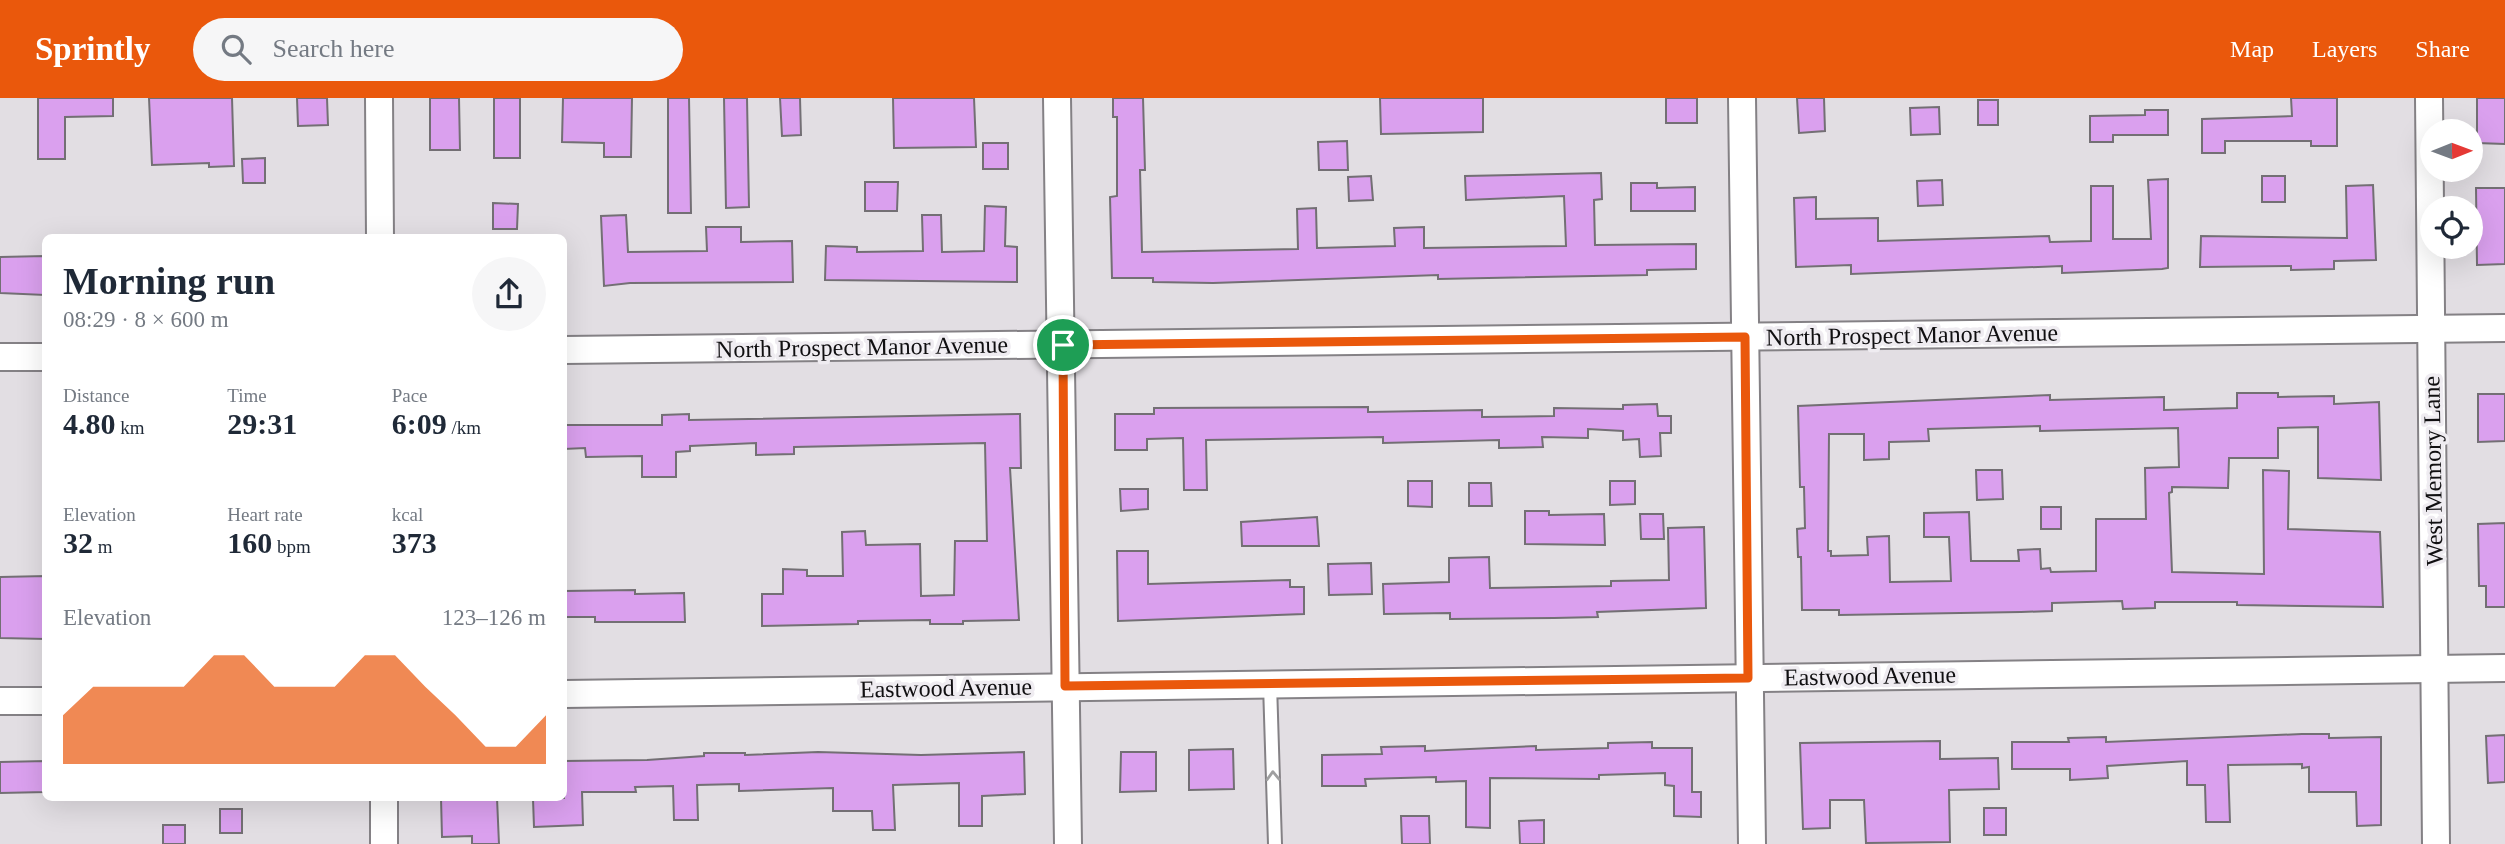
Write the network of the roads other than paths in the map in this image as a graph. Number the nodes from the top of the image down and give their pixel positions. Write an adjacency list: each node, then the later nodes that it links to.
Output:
1 (379, 98): 5 (street)
2 (1057, 98): 9 (street)
3 (1742, 98): 8 (street)
4 (2429, 98): 7 (street, West Memory Lane)
5 (380, 234)
6 (2505, 328): 7 (street, North Prospect Manor Avenue)
7 (2431, 329): 8 (street, North Prospect Manor Avenue); 13 (street, West Memory Lane)
8 (1745, 337): 9 (street, North Prospect Manor Avenue); 15 (street)
9 (1063, 345): 10 (street, North Prospect Manor Avenue); 17 (street)
10 (567, 351)
11 (42, 356): 12 (street)
12 (0, 357)
13 (2435, 668): 14 (street, Eastwood Avenue); 15 (street, Eastwood Avenue); 26 (street, West Memory Lane)
14 (2505, 668)
15 (1748, 678): 16 (street, Eastwood Avenue); 25 (street)
16 (1270, 684): 17 (street, Eastwood Avenue); 24 (lane, one-way to 16)
17 (1065, 686): 18 (street, Eastwood Avenue); 23 (street)
18 (567, 694)
19 (0, 701): 20 (street)
20 (42, 701)
21 (384, 801): 22 (street)
22 (384, 844)
23 (1068, 844)
24 (1275, 844)
25 (1752, 844)
26 (2436, 844)

